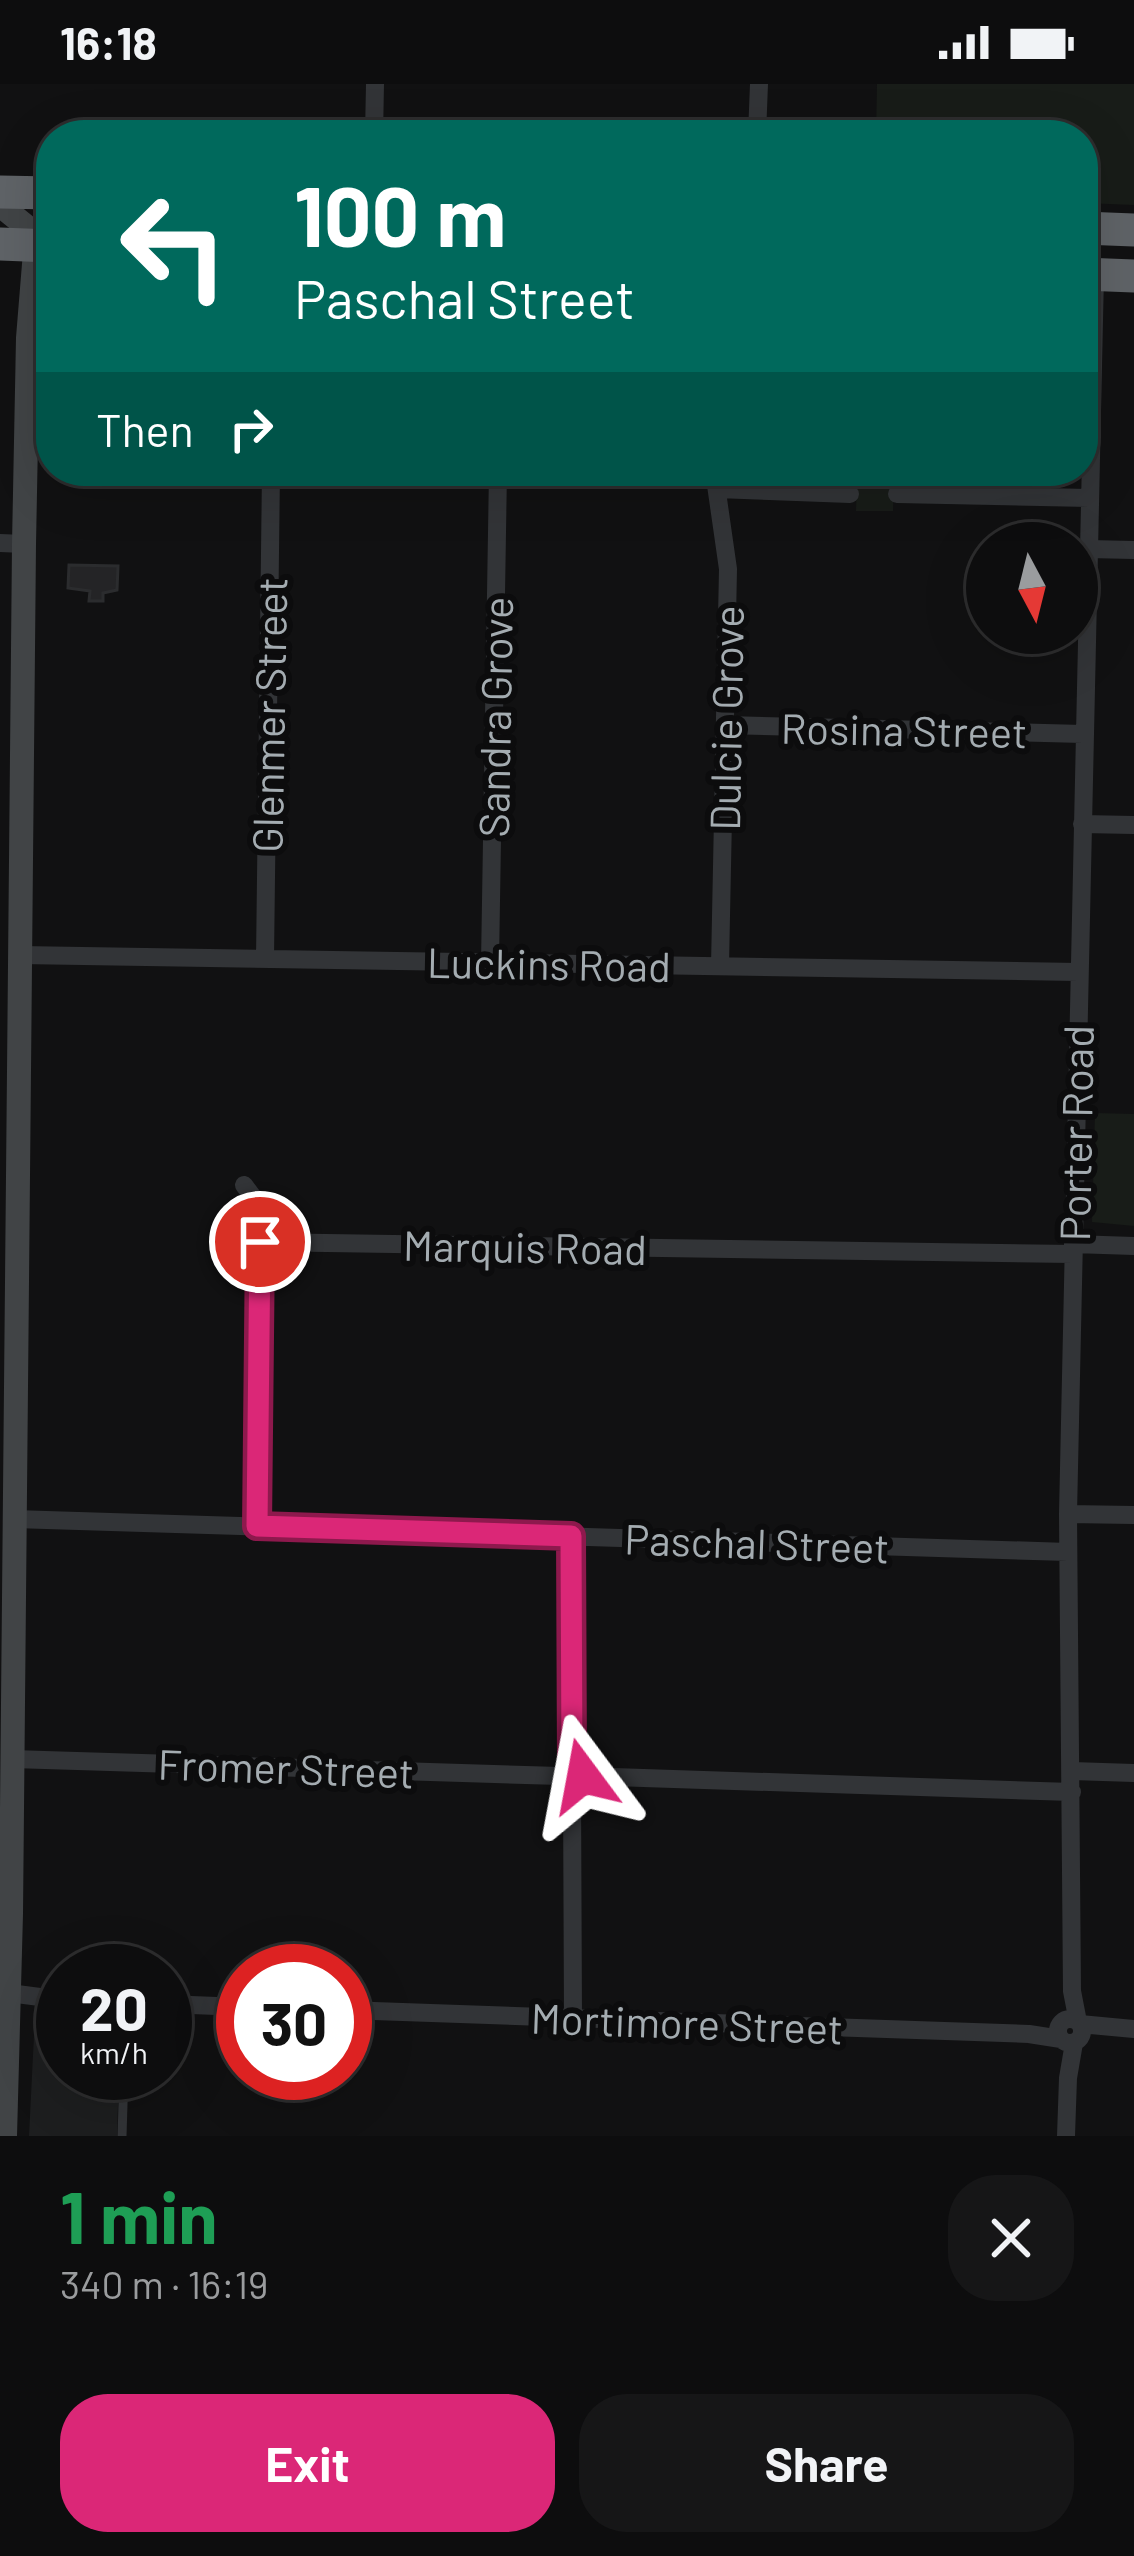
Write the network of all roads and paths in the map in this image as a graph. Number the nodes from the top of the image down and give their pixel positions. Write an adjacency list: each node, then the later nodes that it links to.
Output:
1 (375, 84): 3 (street)
2 (759, 84): 4 (street)
3 (374, 120)
4 (758, 120)
5 (0, 192): 6 (highway)
6 (36, 193)
7 (0, 205): 10 (street)
8 (1098, 229): 9 (highway)
9 (1134, 230)
10 (36, 237)
11 (0, 244): 12 (highway); 16 (street)
12 (36, 245)
13 (1098, 275): 14 (highway)
14 (1134, 276)
15 (36, 278): 16 (street)
16 (28, 338): 26 (street)
17 (271, 486): 35 (street, Glenmer Street)
18 (498, 486): 36 (street, Sandra Grove)
19 (717, 486): 30 (street, Dulcie Grove)
20 (773, 486): 22 (street)
21 (1089, 486): 24 (street, Porter Road)
22 (850, 494)
23 (897, 494): 24 (street)
24 (1089, 498): 25 (street, Porter Road)
25 (1089, 522)
26 (12, 543): 34 (street)
27 (1098, 549): 28 (street)
28 (1134, 550)
29 (1085, 654): 31 (street, Porter Road)
30 (725, 725): 31 (street, Rosina Street); 37 (street, Dulcie Grove)
31 (1083, 734): 32 (street, Porter Road)
32 (1082, 824): 33 (street); 38 (street, Porter Road)
33 (1134, 825)
34 (20, 956): 35 (street, Luckins Road); 42 (street)
35 (265, 959): 36 (street, Luckins Road)
36 (490, 963): 37 (street, Luckins Road)
37 (720, 966): 38 (street, Luckins Road)
38 (1078, 972): 43 (street, Porter Road)
39 (244, 1185): 40 (street)
40 (260, 1242): 43 (street, Marquis Road); 47 (street)
41 (1134, 1246): 43 (street, Marquis Road)
42 (8, 1248): 46 (street)
43 (1073, 1250): 44 (street, Porter Road)
44 (1068, 1514): 45 (street); 49 (street, Porter Road)
45 (1134, 1515)
46 (14, 1519): 47 (street, Paschal Street); 50 (street)
47 (257, 1526): 48 (street, Paschal Street)
48 (571, 1536): 49 (street, Paschal Street); 53 (street)
49 (1068, 1552): 54 (street, Porter Road)
50 (7, 1596): 51 (street)
51 (12, 1759): 53 (street, Fromer Street); 55 (street)
52 (1134, 1773): 54 (street, Fromer Street)
53 (572, 1776): 54 (street, Fromer Street); 59 (street)
54 (1072, 1781): 61 (street, Porter Road)
55 (6, 1907): 56 (street)
56 (9, 1998): 57 (street); 63 (street)
57 (36, 1999)
58 (372, 2011): 59 (street, Mortimore Street)
59 (572, 2018): 61 (street, Mortimore Street)
60 (1134, 2029): 61 (street, Mortimore Street)
61 (1070, 2031): 65 (street, Porter Road)
62 (123, 2100): 64 (lane)
63 (5, 2136)
64 (122, 2136)
65 (1066, 2136)

